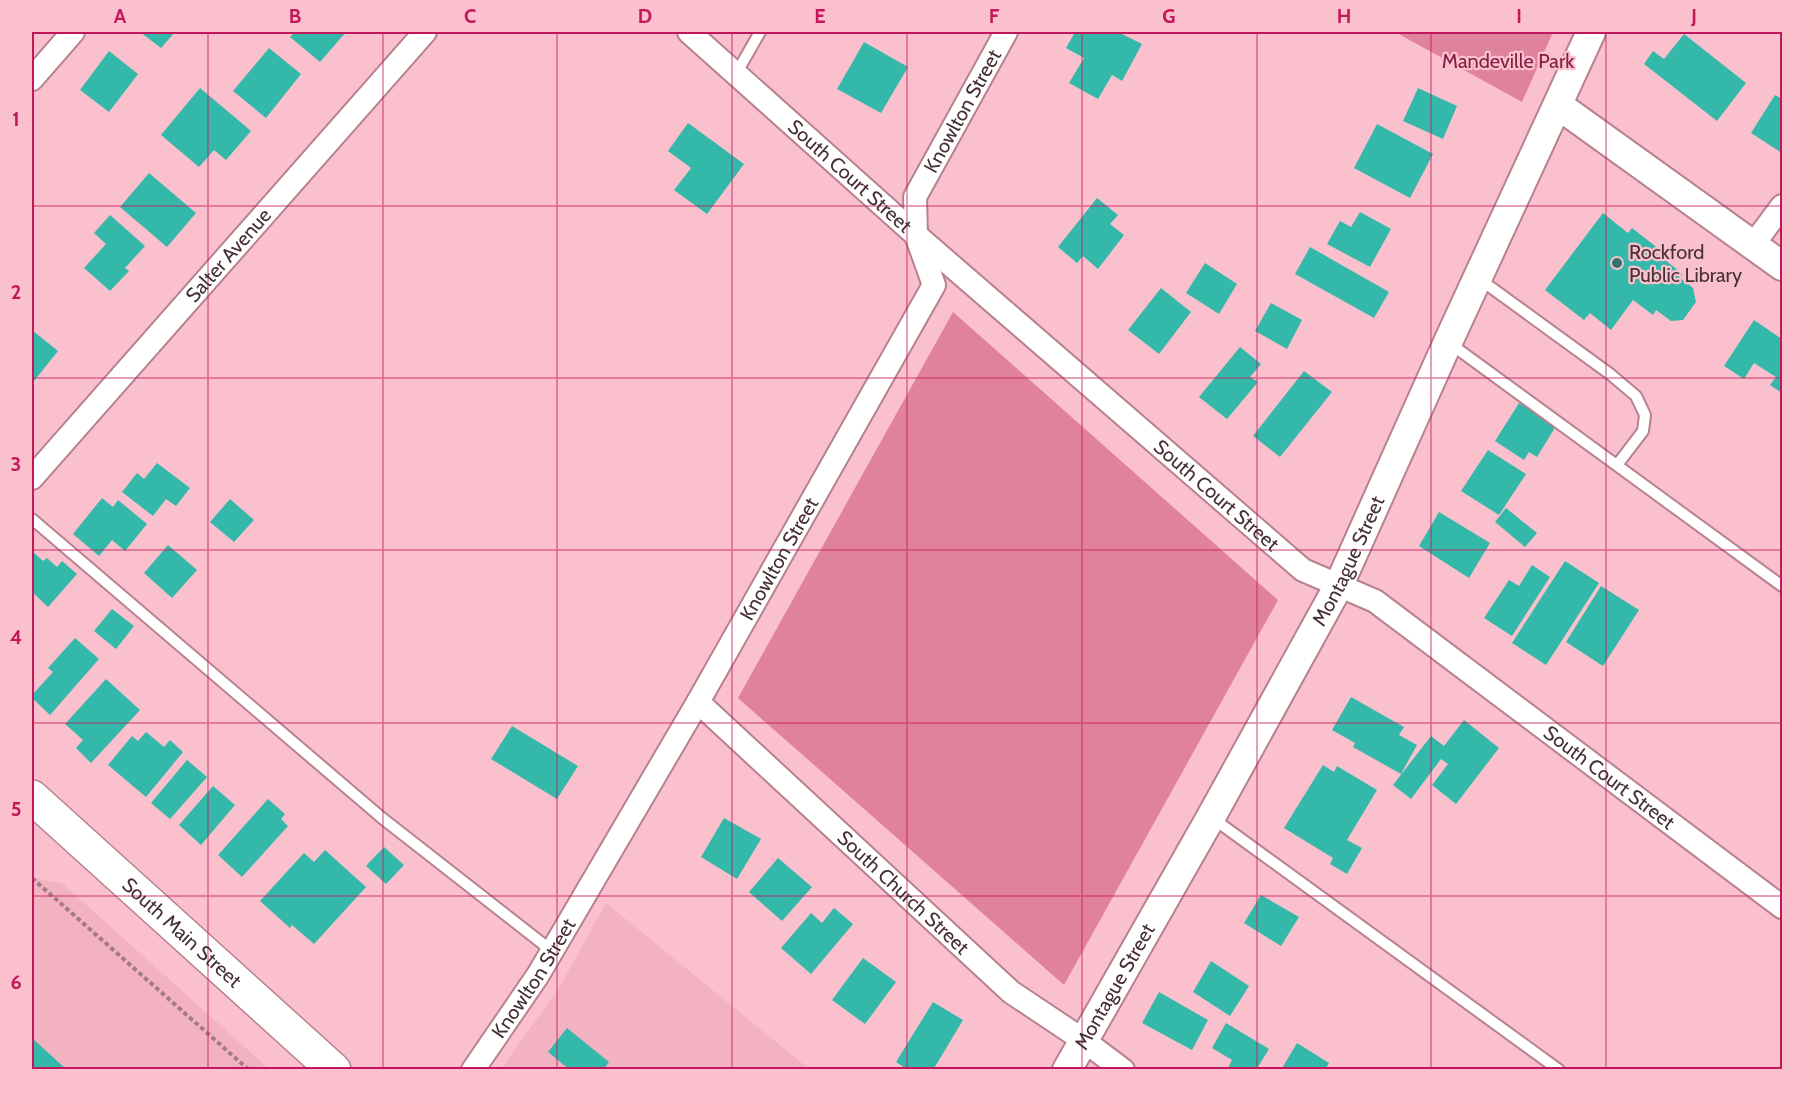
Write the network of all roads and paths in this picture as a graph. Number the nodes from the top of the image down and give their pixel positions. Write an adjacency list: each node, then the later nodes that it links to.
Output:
1 (73, 32): 8 (street)
2 (425, 32): 17 (street, Salter Avenue)
3 (689, 32): 7 (street, South Court Street)
4 (760, 32): 7 (lane)
5 (1006, 32): 11 (street, Knowlton Street)
6 (1591, 32): 9 (street, Montague Street)
7 (736, 74): 11 (street, South Court Street)
8 (32, 80)
9 (1558, 105): 12 (street); 14 (street, Montague Street)
10 (1782, 206): 12 (street)
11 (916, 235): 19 (street, South Court Street); 21 (street, Knowlton Street)
12 (1753, 245): 13 (street)
13 (1782, 266)
14 (1478, 278): 15 (street, Montague Street); 16 (lane)
15 (1448, 342): 16 (lane); 19 (street, Montague Street)
16 (1617, 465): 20 (lane)
17 (32, 478)
18 (32, 519): 26 (lane)
19 (1339, 585): 23 (street, Montague Street); 25 (street, South Court Street)
20 (1782, 586)
21 (698, 702): 26 (street, Knowlton Street); 27 (street, South Church Street)
22 (32, 797): 29 (main road, South Main Street)
23 (1211, 817): 27 (street, Montague Street); 33 (lane)
24 (32, 878): 28 (path)
25 (1782, 907)
26 (552, 951): 30 (street, Knowlton Street)
27 (1083, 1040): 31 (street, Montague Street); 32 (street, South Church Street)
28 (249, 1070)
29 (334, 1070)
30 (473, 1070)
31 (1067, 1070)
32 (1123, 1070)
33 (1559, 1070)

